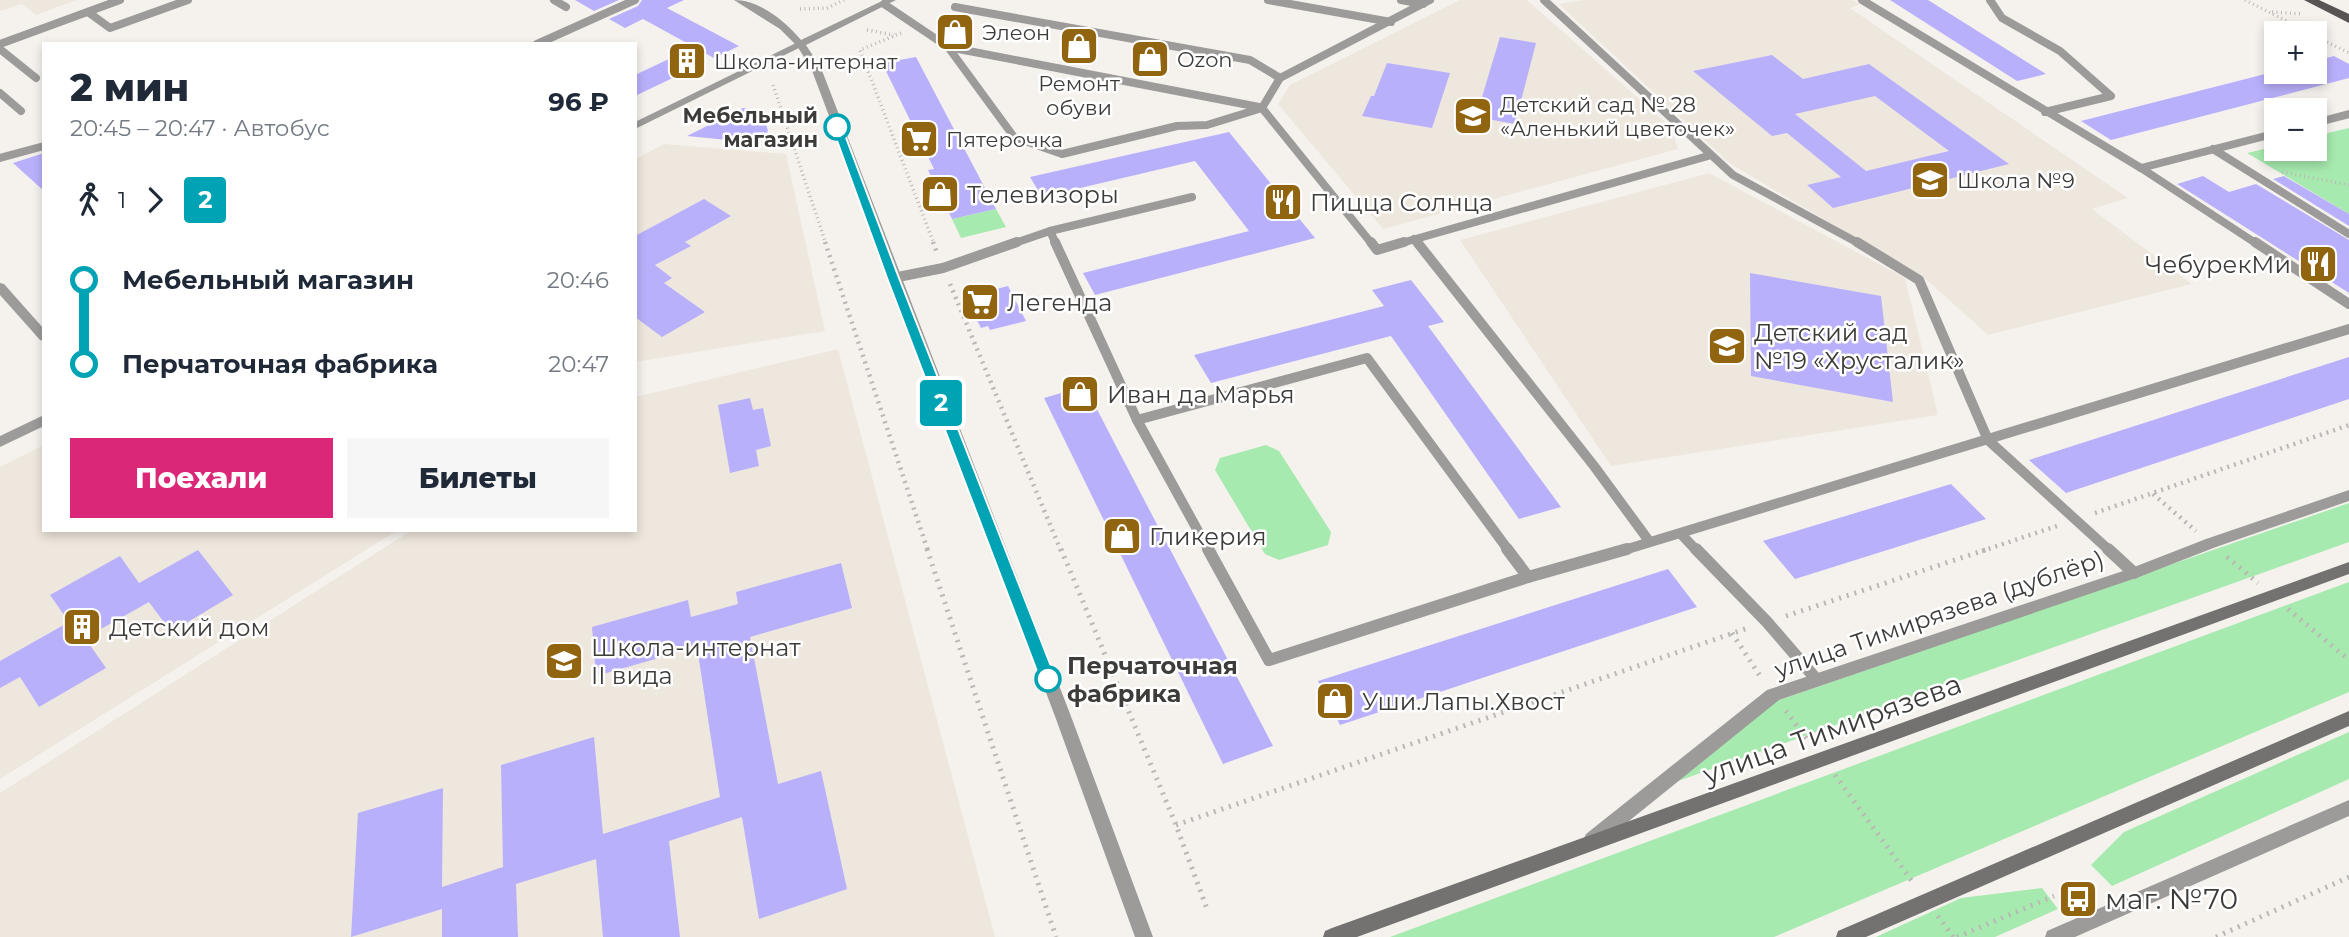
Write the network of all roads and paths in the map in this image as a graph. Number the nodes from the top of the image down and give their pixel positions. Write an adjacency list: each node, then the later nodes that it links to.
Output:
1 (120, 0): 19 (lane)
2 (188, 0): 19 (lane)
3 (554, 0): 17 (lane)
4 (635, 0): 27 (lane)
5 (739, 0): 29 (street)
6 (844, 0): 18 (path)
7 (968, 0): 36 (lane)
8 (1268, 0): 24 (lane)
9 (1401, 0): 16 (lane)
10 (1544, 0): 48 (lane)
11 (1862, 0): 41 (lane)
12 (1990, 0): 41 (lane)
13 (2245, 0): 20 (path)
14 (2310, 0): 22 (main road)
15 (887, 2): 29 (street); 31 (lane)
16 (1426, 2): 24 (lane)
17 (566, 7)
18 (800, 9)
19 (88, 12): 30 (lane)
20 (2268, 12): 21 (path); 23 (path)
21 (2309, 14)
22 (2349, 19)
23 (2286, 21)
24 (1391, 22): 36 (lane)
25 (867, 30): 26 (path)
26 (895, 35)
27 (541, 42)
28 (2327, 42): 34 (path)
29 (802, 43): 44 (street); 58 (street)
30 (0, 44)
31 (948, 47): 39 (lane); 39 (lane)
32 (0, 49): 35 (lane)
33 (860, 50): 57 (path)
34 (2349, 53)
35 (36, 78)
36 (1280, 78): 39 (lane)
37 (773, 85): 88 (path)
38 (0, 93): 40 (lane)
39 (1262, 107): 56 (lane)
40 (21, 111)
41 (2045, 112): 50 (lane)
42 (2349, 114): 43 (lane)
43 (2327, 119)
44 (637, 125)
45 (2264, 136): 47 (lane)
46 (42, 147): 49 (lane)
47 (2213, 149): 50 (lane); 55 (lane)
48 (1708, 156): 56 (lane); 65 (lane)
49 (0, 158)
50 (2141, 168): 60 (lane)
51 (2272, 170): 52 (path)
52 (2349, 185)
53 (1192, 197): 54 (lane)
54 (1051, 231): 57 (lane); 63 (lane)
55 (2349, 234)
56 (1414, 239): 70 (lane)
57 (943, 268): 58 (lane); 87 (path)
58 (893, 278): 89 (street)
59 (0, 288): 62 (street)
60 (2349, 304)
61 (2349, 329): 65 (lane)
62 (42, 335)
63 (1137, 420): 74 (lane); 74 (lane)
64 (42, 421): 66 (street)
65 (1988, 440): 69 (lane); 73 (lane)
66 (0, 442)
67 (2153, 494): 71 (path)
68 (2349, 495): 71 (street, улица Тимирязева (дублёр))
69 (1681, 534): 70 (lane); 78 (lane)
70 (1648, 541): 74 (lane)
71 (2211, 543): 73 (street, улица Тимирязева (дублёр)); 75 (path)
72 (2349, 568): 75 (main road, улица Тимирязева)
73 (2134, 573): 78 (street, улица Тимирязева (дублёр))
74 (1528, 577)
75 (2273, 596): 77 (path); 81 (main road, улица Тимирязева)
76 (1732, 633): 79 (path)
77 (2349, 660)
78 (1817, 680): 79 (street, улица Тимирязева (дублёр))
79 (1773, 695): 81 (path); 83 (street, улица Тимирязева (дублёр))
80 (2349, 718): 86 (main road)
81 (1824, 760): 83 (main road, улица Тимирязева); 86 (path)
82 (2349, 808): 93 (street)
83 (1582, 848): 90 (main road, улица Тимирязева)
84 (2349, 877): 94 (path)
85 (2053, 896): 92 (path)
86 (1927, 901): 91 (main road); 92 (path)
87 (1207, 909)
88 (1056, 937)
89 (1144, 937)
90 (1332, 937)
91 (1845, 937)
92 (1955, 937)
93 (2054, 937)
94 (2217, 937)

